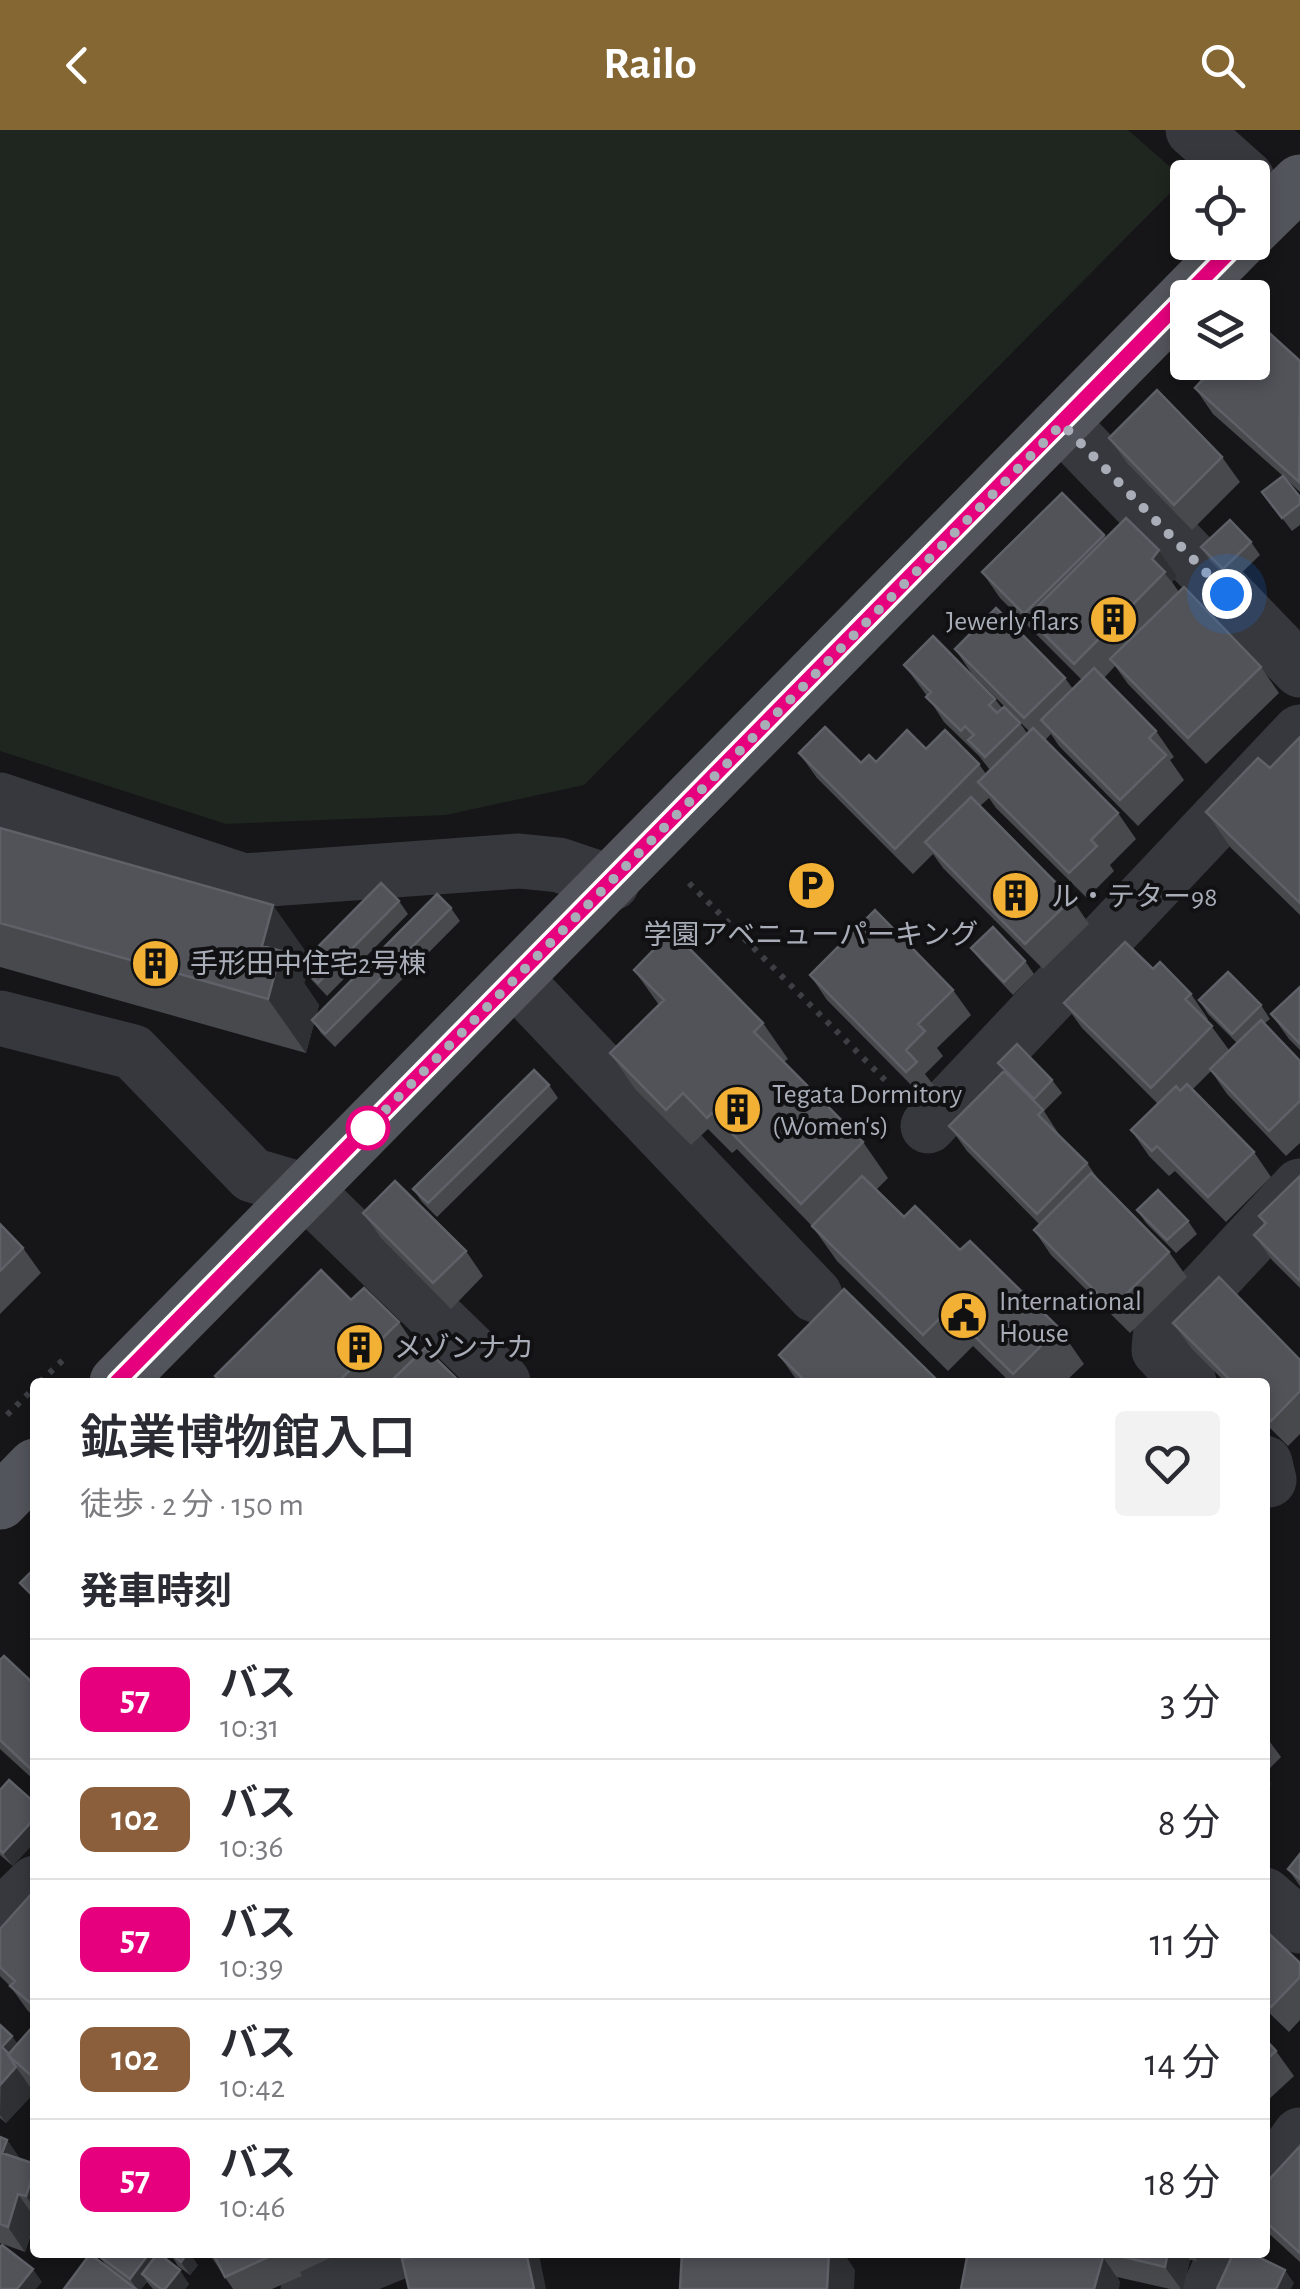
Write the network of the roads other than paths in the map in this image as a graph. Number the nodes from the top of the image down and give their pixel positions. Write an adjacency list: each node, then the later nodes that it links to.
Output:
1 (1193, 130): 2 (street)
2 (1227, 160)
3 (1221, 260): 4 (main road)
4 (1062, 424): 5 (street); 8 (main road)
5 (1300, 670)
6 (1300, 732): 11 (street)
7 (0, 800): 8 (street)
8 (612, 883): 9 (main road)
9 (516, 980): 13 (main road); 14 (street)
10 (5, 1024): 13 (street)
11 (930, 1125)
12 (1300, 1186): 17 (street)
13 (306, 1191): 15 (main road); 16 (street)
14 (814, 1295)
15 (121, 1378)
16 (498, 1378)
17 (1186, 1378)
18 (30, 1471): 19 (main road)
19 (0, 1502)
20 (30, 1888): 22 (street)
21 (1270, 1899): 23 (street)
22 (0, 1917)
23 (1300, 1926)
24 (1300, 2135): 25 (street)
25 (1270, 2175)
26 (383, 2258): 28 (street)
27 (1225, 2258): 29 (street)
28 (308, 2289)
29 (1210, 2289)

